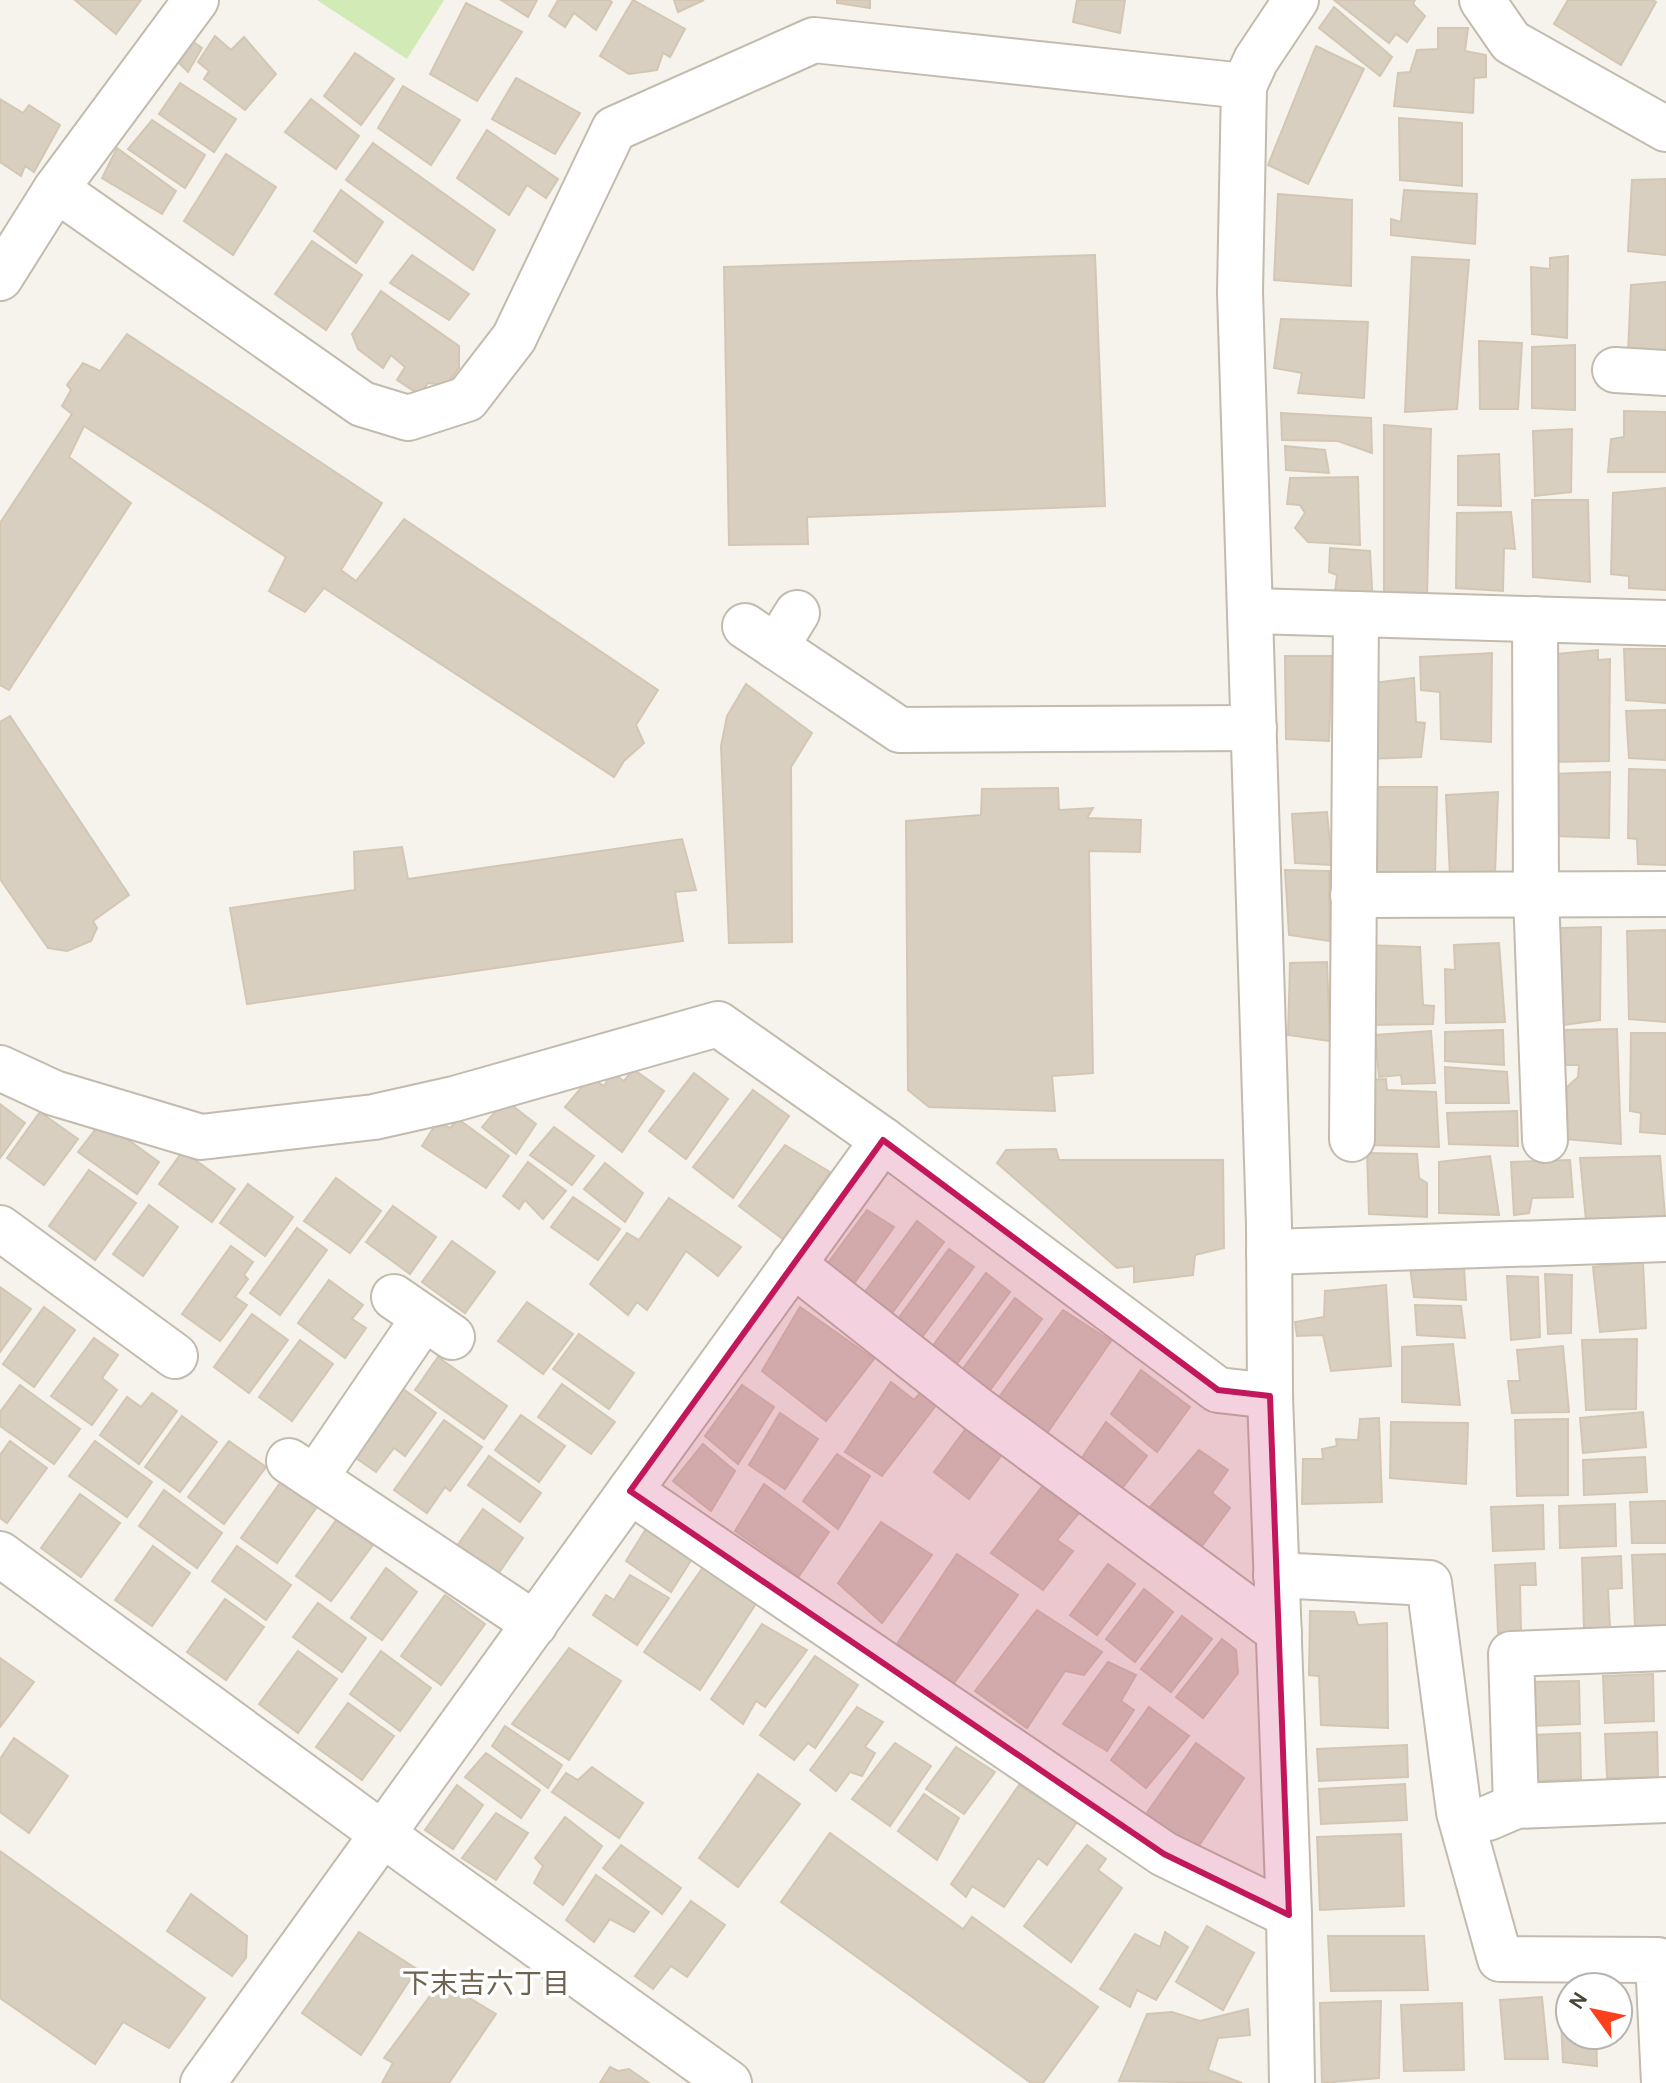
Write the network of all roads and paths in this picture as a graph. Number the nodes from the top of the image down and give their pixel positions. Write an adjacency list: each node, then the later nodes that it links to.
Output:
1 (196, 0): 6 (street)
2 (1296, 0): 4 (street)
3 (1482, 0): 5 (street)
4 (1244, 86): 6 (street); 10 (street)
5 (1666, 129)
6 (56, 189): 7 (street)
7 (0, 278)
8 (1615, 370): 9 (street)
9 (1666, 373)
10 (1250, 611): 11 (street); 15 (street)
11 (1356, 614): 12 (street); 18 (street)
12 (1535, 619): 13 (street); 16 (street)
13 (1666, 623)
14 (773, 628): 15 (street)
15 (1254, 728): 25 (street)
16 (1536, 894): 17 (street); 18 (street); 22 (street)
17 (1666, 894)
18 (1353, 895): 20 (street)
19 (0, 1068): 21 (street)
20 (1352, 1139)
21 (883, 1140): 26 (street); 29 (street)
22 (1545, 1140)
23 (0, 1228): 28 (street)
24 (1666, 1239): 25 (street)
25 (1269, 1252): 29 (street)
26 (793, 1264): 30 (street); 34 (street)
27 (423, 1318): 33 (street)
28 (175, 1356)
29 (1270, 1396): 32 (street)
30 (630, 1491): 33 (street); 40 (street)
31 (0, 1554): 39 (street)
32 (1276, 1575): 34 (street); 38 (street)
33 (535, 1624): 39 (street)
34 (1279, 1632): 40 (street)
35 (1666, 1648): 37 (street)
36 (1666, 1800): 37 (street)
37 (1516, 1806): 38 (street)
38 (1464, 1829): 44 (street)
39 (383, 1835): 41 (street); 42 (street)
40 (1289, 1915): 43 (street)
41 (203, 2083)
42 (729, 2083)
43 (1292, 2083)
44 (1664, 2083)

